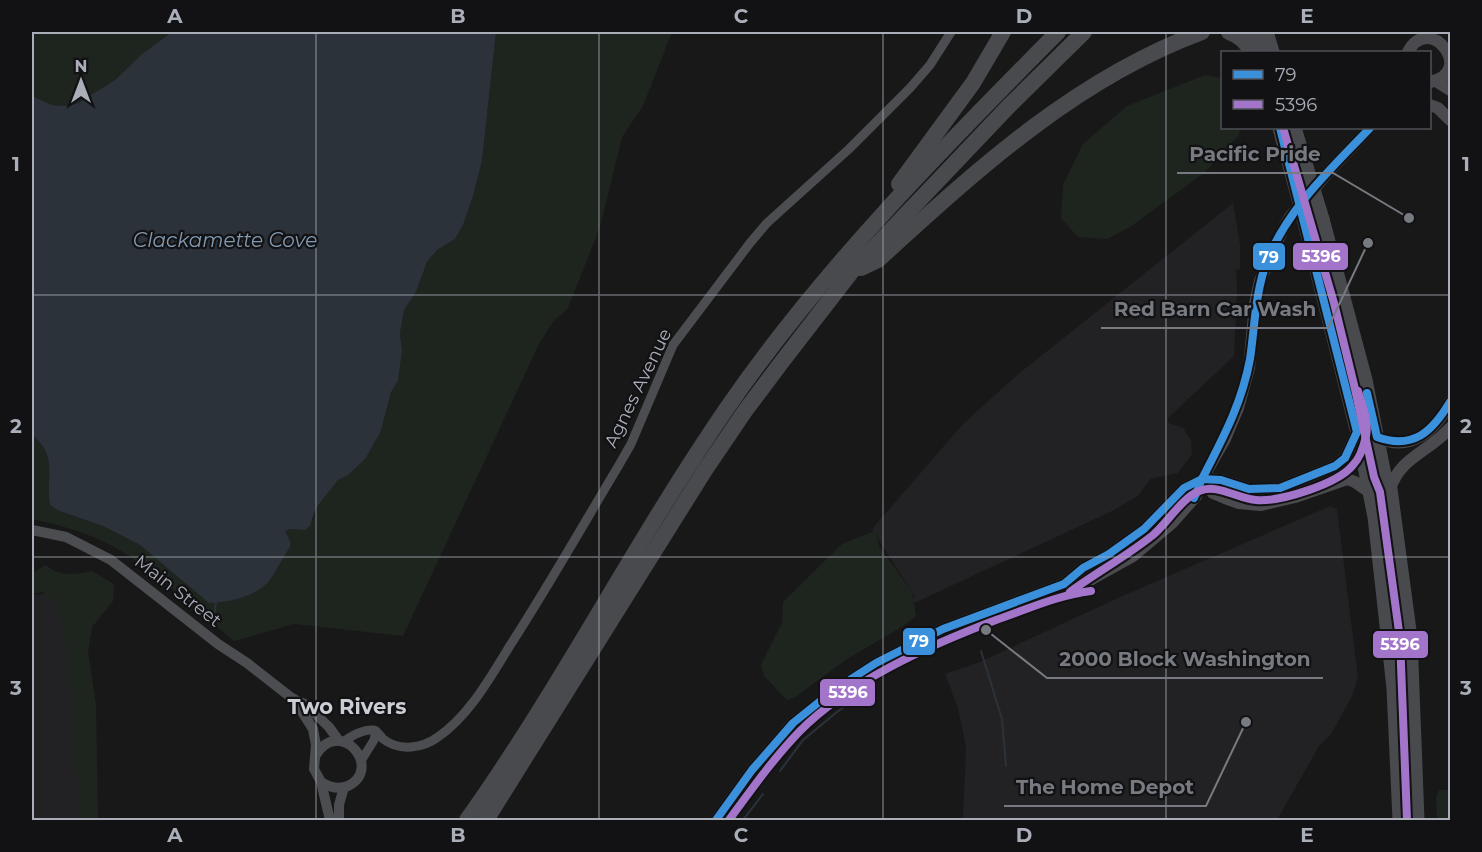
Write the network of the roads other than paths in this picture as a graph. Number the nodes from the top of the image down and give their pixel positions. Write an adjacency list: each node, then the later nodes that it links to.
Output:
1 (951, 32): 35 (street, Agnes Avenue)
2 (1003, 32): 24 (highway)
3 (1058, 32): 24 (highway)
4 (1084, 32): 25 (highway)
5 (1202, 32): 25 (highway)
6 (1229, 32): 11 (highway)
7 (1254, 32): 12 (highway)
8 (1266, 32): 13 (highway)
9 (1447, 32): 10 (main road)
10 (1432, 39): 14 (main road); 15 (main road)
11 (1251, 51)
12 (1259, 51)
13 (1272, 51)
14 (1409, 51)
15 (1450, 58): 16 (main road)
16 (1433, 81): 17 (main road)
17 (1450, 90)
18 (1431, 105): 19 (main road)
19 (1450, 120)
20 (1280, 129): 23 (highway)
21 (1294, 129): 23 (highway)
22 (1369, 129): 30 (main road)
23 (1299, 169): 28 (highway, bridge); 29 (highway, bridge)
24 (851, 250): 43 (highway)
25 (852, 272): 44 (highway)
26 (1450, 402): 29 (main road)
27 (1450, 428): 31 (main road)
28 (1357, 432): 30 (main road); 32 (highway)
29 (1377, 437): 31 (highway)
30 (1202, 479): 32 (main road); 45 (main road)
31 (1390, 489): 47 (highway)
32 (1371, 493): 46 (highway)
33 (32, 530): 34 (street, Main Street)
34 (293, 699): 36 (street, Main Street); 37 (street, Main Street)
35 (376, 731): 36 (street); 38 (street)
36 (342, 741): 37 (street); 38 (street, Main Street)
37 (315, 755): 39 (street, Main Street)
38 (361, 761): 40 (street)
39 (321, 782): 40 (street); 41 (street, Main Street)
40 (344, 787): 42 (street)
41 (330, 820)
42 (339, 820)
43 (466, 820)
44 (486, 820)
45 (716, 820)
46 (1400, 820)
47 (1417, 820)

